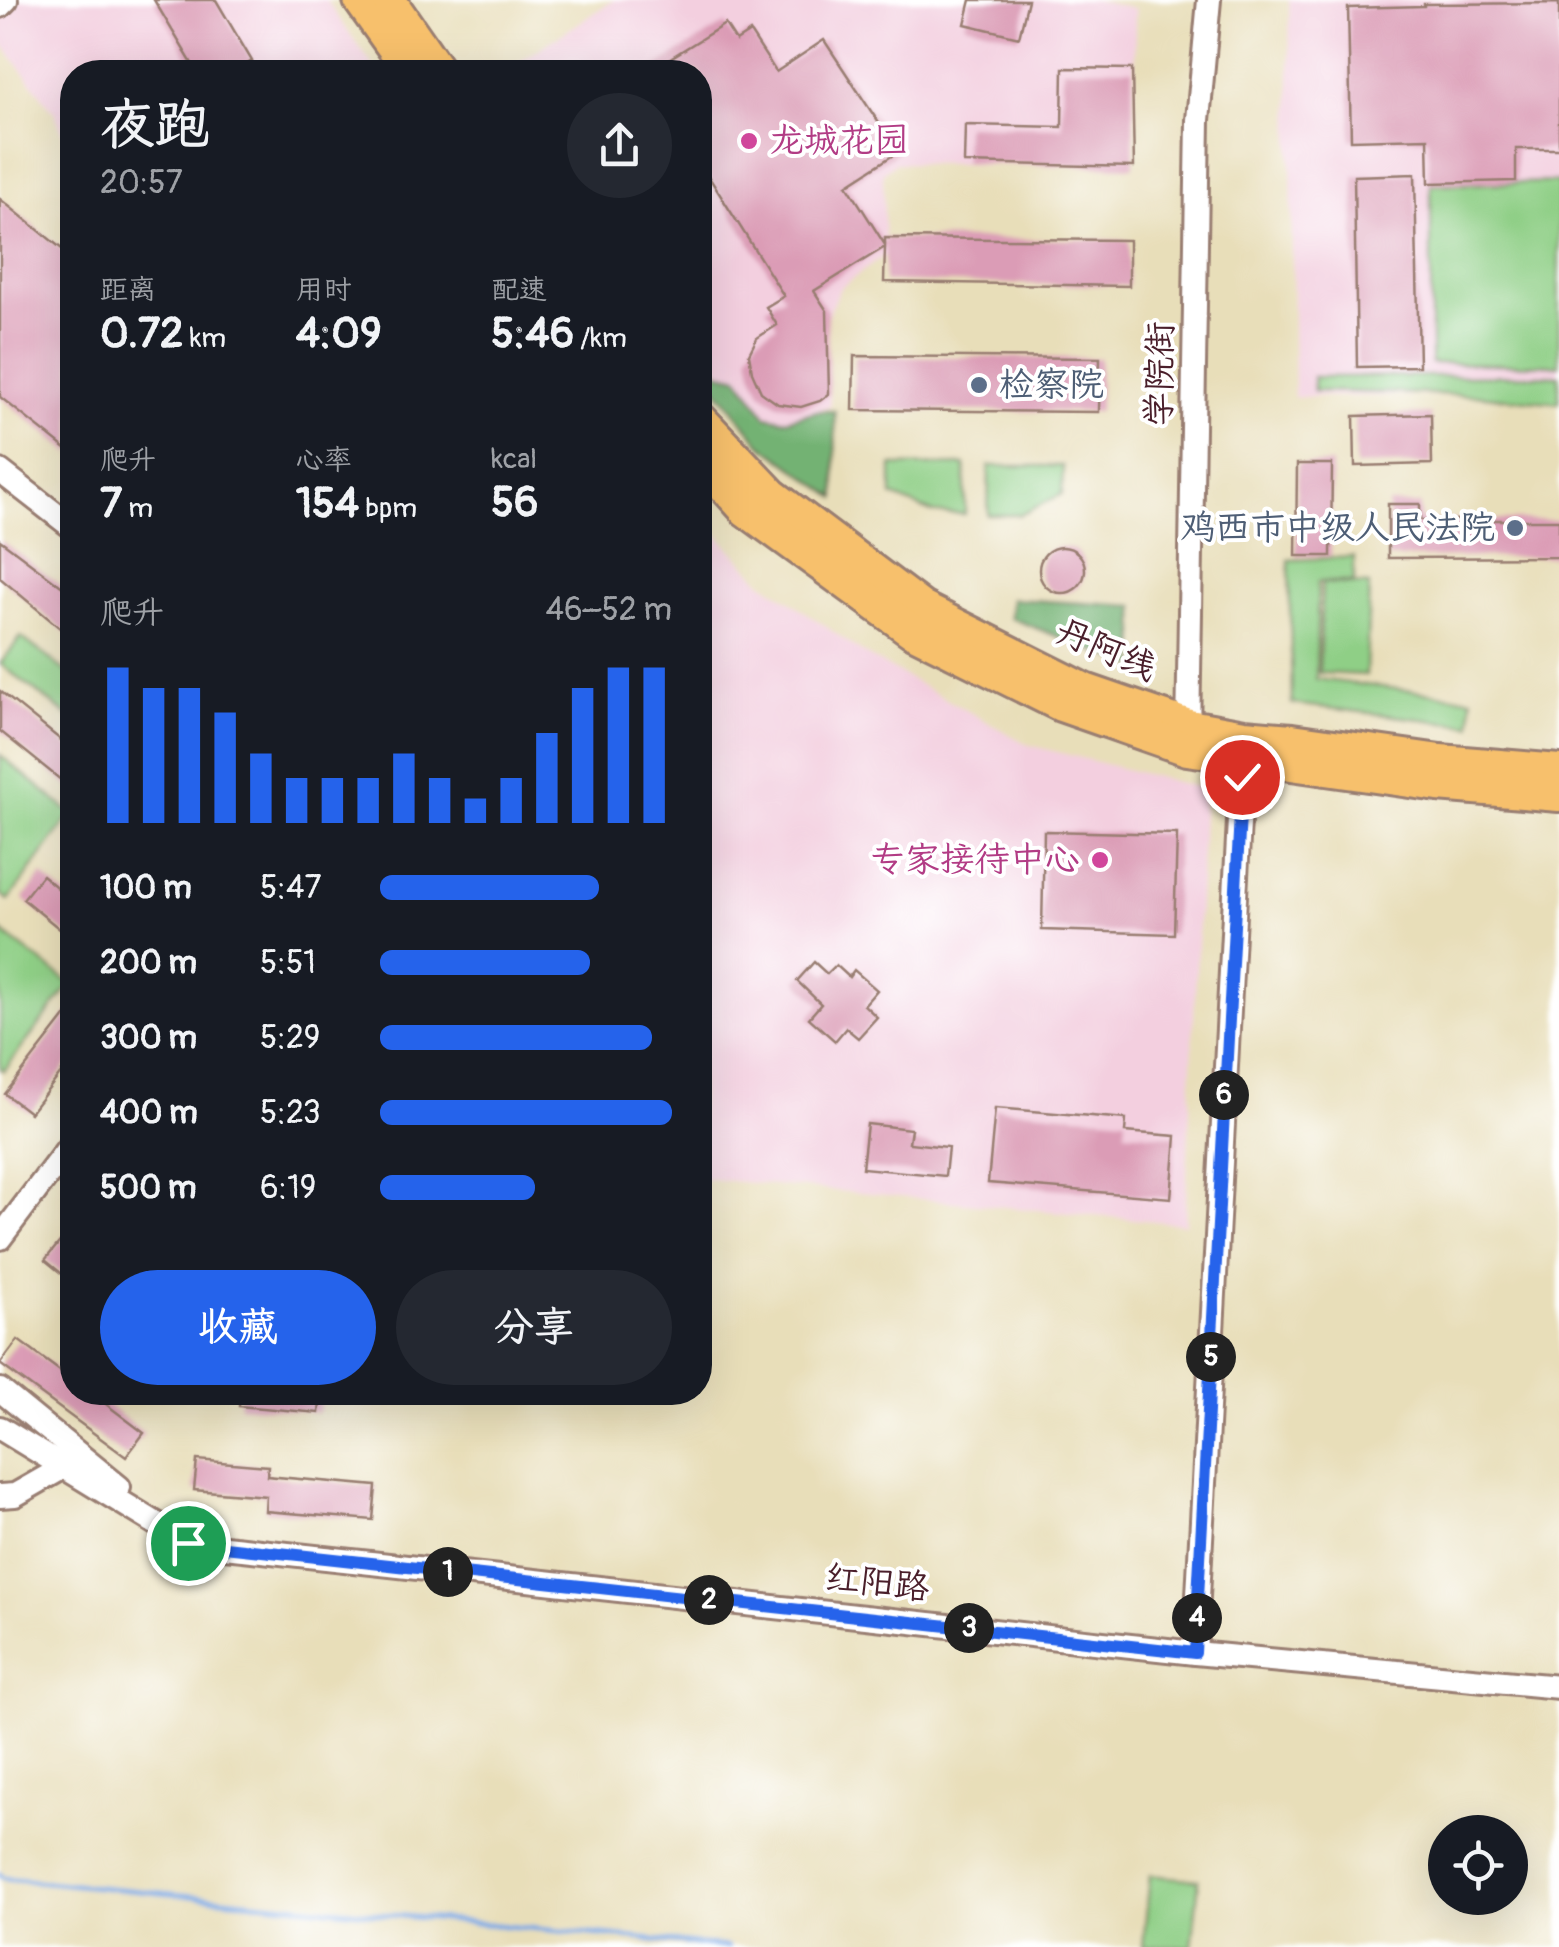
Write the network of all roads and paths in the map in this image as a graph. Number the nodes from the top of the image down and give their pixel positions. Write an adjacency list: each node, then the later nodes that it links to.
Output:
1 (6, 0): 5 (street)
2 (360, 0): 6 (highway)
3 (388, 0): 7 (highway)
4 (1209, 0): 12 (street, 学院街)
5 (0, 6)
6 (402, 60)
7 (431, 60)
8 (712, 432): 12 (highway, 丹阿线)
9 (0, 471): 11 (street)
10 (712, 473): 12 (highway, 丹阿线)
11 (60, 518)
12 (1188, 738): 13 (highway, 丹阿线)
13 (1243, 747): 14 (highway, 丹阿线); 15 (highway, 丹阿线); 23 (street)
14 (1559, 771)
15 (1559, 795)
16 (60, 1160): 17 (street)
17 (0, 1238)
18 (0, 1390): 22 (street)
19 (0, 1428): 20 (street)
20 (64, 1467): 21 (street); 22 (street)
21 (0, 1496)
22 (188, 1543): 23 (street, 红阳路)
23 (1195, 1653): 24 (street, 红阳路)
24 (1559, 1687)

